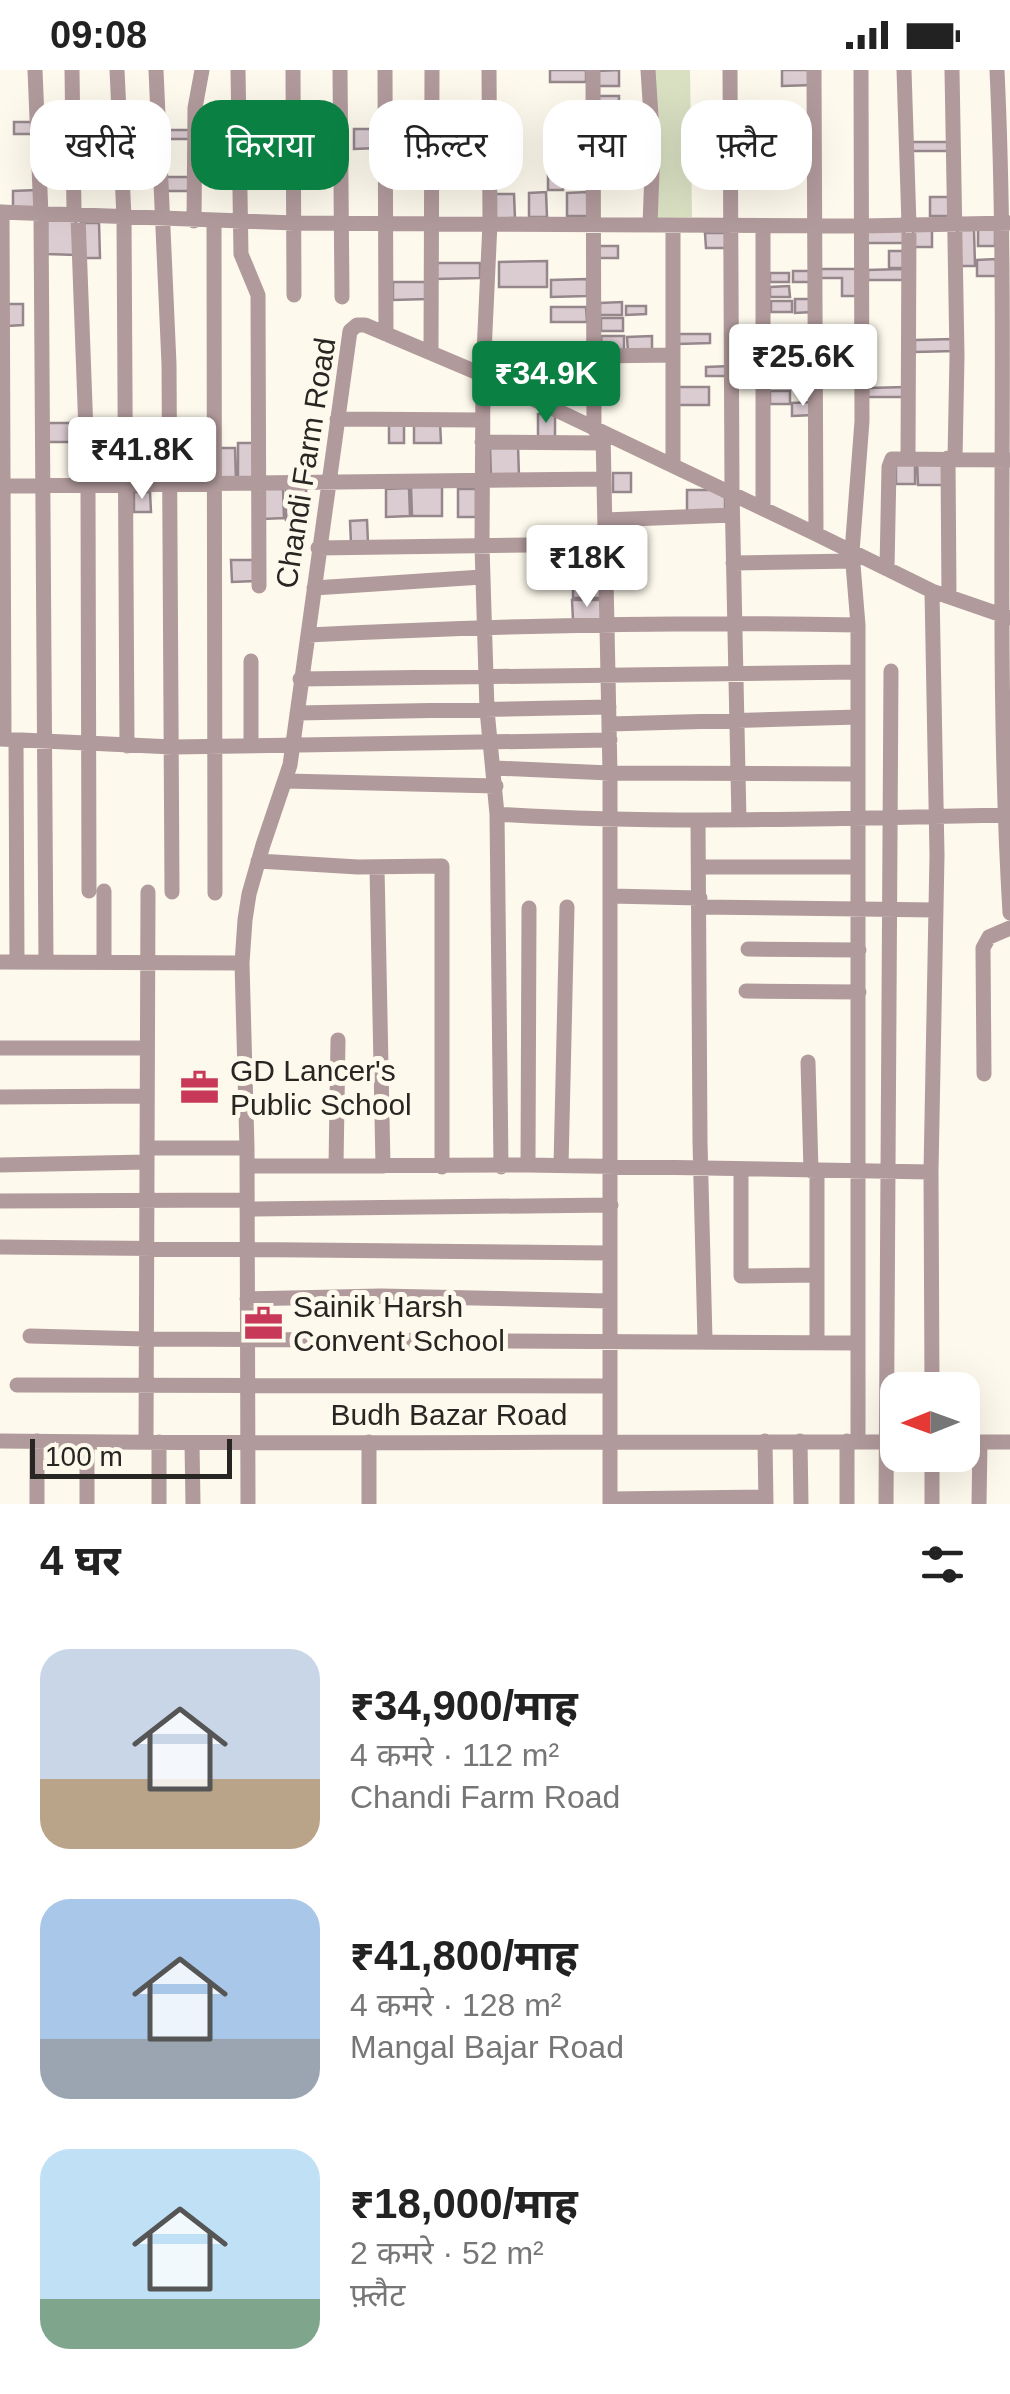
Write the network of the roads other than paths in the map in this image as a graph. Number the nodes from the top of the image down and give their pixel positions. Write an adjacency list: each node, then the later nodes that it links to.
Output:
1 (34, 70): 21 (street)
2 (72, 70): 22 (street)
3 (117, 70): 23 (street)
4 (156, 70): 24 (street)
5 (202, 70): 25 (street)
6 (238, 70): 27 (street)
7 (293, 70): 33 (street)
8 (340, 70): 29 (street)
9 (385, 70): 28 (street)
10 (432, 70): 30 (street)
11 (489, 70): 31 (street)
12 (593, 70): 34 (street)
13 (648, 70): 35 (street)
14 (730, 70): 38 (street)
15 (814, 70): 40 (street)
16 (862, 70): 41 (street)
17 (904, 70): 42 (street)
18 (952, 70): 36 (street)
19 (997, 70): 32 (street)
20 (1, 212): 21 (street); 63 (street)
21 (41, 215): 22 (street); 61 (street)
22 (78, 216): 23 (street); 64 (street)
23 (124, 217): 24 (street); 66 (street)
24 (164, 220): 25 (street); 67 (street)
25 (194, 221): 26 (street)
26 (214, 221): 27 (street); 65 (street)
27 (238, 221): 33 (street); 62 (street)
28 (387, 222): 29 (street); 30 (street); 45 (street)
29 (342, 223): 33 (street); 44 (street)
30 (433, 223): 31 (street); 46 (street)
31 (490, 223): 34 (street); 49 (street)
32 (1005, 223): 36 (street); 56 (street)
33 (295, 224): 43 (street)
34 (592, 224): 35 (street); 48 (street)
35 (650, 224): 37 (street)
36 (955, 224): 42 (street); 55 (street)
37 (674, 226): 38 (street); 47 (street)
38 (732, 226): 39 (street); 68 (street)
39 (763, 226): 40 (street); 69 (street)
40 (816, 226): 41 (street); 72 (street)
41 (863, 226): 42 (street); 76 (street)
42 (909, 226): 54 (street)
43 (294, 295)
44 (342, 297)
45 (386, 334): 46 (street, Chandi Farm Road); 50 (street, Chandi Farm Road)
46 (432, 352): 49 (street, Chandi Farm Road)
47 (673, 354): 48 (street); 57 (street)
48 (594, 356): 52 (street)
49 (483, 375): 51 (street); 52 (street, Chandi Farm Road)
50 (336, 420): 51 (street); 60 (street, Chandi Farm Road)
51 (482, 420): 53 (street)
52 (600, 435): 53 (street); 57 (street, Chandi Farm Road); 58 (street)
53 (482, 442): 59 (street)
54 (908, 458): 55 (street); 78 (street)
55 (952, 458): 56 (street); 83 (street)
56 (1006, 461): 84 (street)
57 (674, 464): 68 (street, Chandi Farm Road)
58 (604, 479): 59 (street); 71 (street)
59 (481, 482): 60 (street); 74 (street)
60 (328, 484): 62 (street); 75 (street, Chandi Farm Road)
61 (44, 485): 63 (street); 64 (street); 104 (street)
62 (258, 485): 65 (street); 80 (street)
63 (2, 486): 103 (street)
64 (88, 486): 66 (street); 106 (street)
65 (214, 486): 67 (street); 107 (street)
66 (126, 487): 67 (street); 110 (street)
67 (170, 487): 111 (street)
68 (732, 492): 69 (street, Chandi Farm Road); 70 (street)
69 (762, 508): 72 (street, Chandi Farm Road)
70 (732, 515): 71 (street); 77 (street)
71 (605, 520): 73 (street)
72 (816, 534): 76 (street, Chandi Farm Road)
73 (606, 544): 74 (street); 88 (street)
74 (482, 546): 75 (street); 79 (street)
75 (318, 548): 81 (street, Chandi Farm Road)
76 (853, 557): 77 (street); 78 (street, Chandi Farm Road); 86 (street)
77 (733, 563): 85 (street)
78 (887, 569): 82 (street, Chandi Farm Road)
79 (482, 577): 81 (street); 87 (street)
80 (258, 586)
81 (314, 588): 89 (street, Chandi Farm Road)
82 (932, 591): 83 (street, Chandi Farm Road); 121 (street)
83 (949, 597): 84 (street, Chandi Farm Road)
84 (1007, 617): 119 (street)
85 (734, 622): 86 (street); 88 (street); 92 (street)
86 (858, 625): 93 (street)
87 (485, 626): 88 (street); 89 (street); 95 (street)
88 (606, 626): 94 (street)
89 (308, 635): 96 (street, Chandi Farm Road)
90 (251, 661): 108 (street)
91 (892, 671): 120 (street)
92 (736, 672): 93 (street); 94 (street); 101 (street)
93 (858, 672): 100 (street)
94 (608, 674): 95 (street); 97 (street)
95 (486, 676): 96 (street); 98 (street)
96 (300, 678): 99 (street, Chandi Farm Road)
97 (609, 706): 98 (street); 102 (street)
98 (486, 710): 99 (street); 105 (street)
99 (296, 713): 109 (street, Chandi Farm Road)
100 (858, 716): 101 (street); 115 (street)
101 (737, 720): 102 (street); 114 (street)
102 (610, 732): 105 (street); 113 (street)
103 (7, 740): 104 (street); 126 (street)
104 (45, 742): 106 (street); 147 (street)
105 (491, 743): 109 (street); 112 (street)
106 (89, 744): 110 (street); 145 (street)
107 (214, 745): 108 (street); 111 (street); 133 (street)
108 (251, 745): 109 (street)
109 (293, 745): 116 (street, Chandi Farm Road)
110 (128, 746): 111 (street)
111 (173, 747): 132 (street)
112 (495, 768): 113 (street); 117 (street)
113 (610, 773): 114 (street); 125 (street)
114 (739, 774): 115 (street); 123 (street)
115 (858, 774): 124 (street)
116 (286, 781): 117 (street); 127 (street, Chandi Farm Road)
117 (496, 786): 118 (street)
118 (497, 814): 125 (street); 168 (street)
119 (1007, 815): 121 (street); 141 (street)
120 (889, 818): 121 (street); 124 (street); 139 (street)
121 (936, 818): 140 (street)
122 (698, 820): 123 (street); 125 (street); 129 (street)
123 (739, 820): 124 (street)
124 (858, 820): 130 (street)
125 (610, 821): 134 (street)
126 (8, 834): 146 (street)
127 (258, 862): 128 (street); 149 (street, Chandi Farm Road)
128 (377, 867): 165 (street); 166 (street)
129 (700, 867): 130 (street); 135 (street)
130 (858, 867): 138 (street)
131 (148, 892): 148 (street)
132 (172, 892)
133 (215, 893)
134 (610, 896): 135 (street); 170 (street)
135 (700, 903): 138 (street); 169 (street)
136 (529, 908): 162 (street)
137 (566, 908): 167 (street)
138 (858, 910): 139 (street); 144 (street)
139 (889, 910): 140 (street); 174 (street)
140 (936, 910): 175 (street)
141 (1010, 913)
142 (1010, 928): 156 (street)
143 (748, 949): 144 (street)
144 (858, 950): 151 (street)
145 (104, 961): 147 (street); 148 (street)
146 (8, 962): 147 (street)
147 (46, 962)
148 (149, 962): 149 (street); 154 (street)
149 (242, 963): 159 (street, Chandi Farm Road)
150 (746, 991): 151 (street)
151 (858, 992): 173 (street)
152 (338, 1040): 164 (street)
153 (0, 1048): 154 (street)
154 (148, 1048): 157 (street)
155 (808, 1062): 172 (street)
156 (984, 1074)
157 (147, 1096): 158 (street); 160 (street)
158 (0, 1097)
159 (247, 1148): 160 (street); 163 (street, Chandi Farm Road)
160 (147, 1155): 161 (street); 176 (street)
161 (0, 1165)
162 (528, 1165): 167 (street); 168 (street)
163 (247, 1166): 164 (street); 178 (street, Chandi Farm Road)
164 (336, 1166): 165 (street)
165 (383, 1166): 166 (street)
166 (442, 1166): 168 (street)
167 (561, 1166): 170 (street)
168 (501, 1167)
169 (700, 1167): 170 (street); 171 (street); 191 (street)
170 (610, 1168): 179 (street)
171 (741, 1168): 172 (street); 184 (street)
172 (814, 1171): 173 (street); 184 (street)
173 (859, 1172): 174 (street); 193 (street)
174 (887, 1172): 175 (street); 194 (street)
175 (931, 1172): 195 (street)
176 (147, 1198): 177 (street); 178 (street); 181 (street)
177 (0, 1201)
178 (247, 1204): 179 (street); 182 (street, Chandi Farm Road)
179 (611, 1205): 183 (street)
180 (0, 1247): 181 (street)
181 (147, 1248): 182 (street); 188 (street)
182 (246, 1251): 183 (street); 185 (street, Chandi Farm Road)
183 (610, 1253): 186 (street)
184 (817, 1275): 192 (street)
185 (247, 1299): 186 (street); 189 (street, Chandi Farm Road)
186 (610, 1301): 190 (street)
187 (30, 1336): 188 (street)
188 (146, 1339): 189 (street); 196 (street)
189 (247, 1339): 190 (street); 198 (street, Chandi Farm Road)
190 (610, 1340): 191 (street); 199 (street)
191 (705, 1340): 192 (street)
192 (817, 1342): 193 (street)
193 (858, 1343): 202 (street)
194 (891, 1372)
195 (932, 1372)
196 (146, 1384): 197 (street); 198 (street); 205 (street)
197 (17, 1385)
198 (247, 1386): 199 (street); 212 (street, Chandi Farm Road)
199 (610, 1386): 213 (street)
200 (0, 1441): 203 (street, Budh Bazar Road)
201 (765, 1441): 207 (street, Budh Bazar Road); 213 (street, Budh Bazar Road); 217 (street)
202 (852, 1441): 207 (street, Budh Bazar Road); 208 (street, Budh Bazar Road); 226 (street)
203 (36, 1442): 204 (street, Budh Bazar Road); 219 (street)
204 (87, 1442): 205 (street, Budh Bazar Road); 220 (street)
205 (153, 1442): 211 (street, Budh Bazar Road); 221 (street)
206 (369, 1442): 212 (street, Budh Bazar Road); 213 (street, Budh Bazar Road); 224 (street)
207 (800, 1442): 225 (street)
208 (880, 1442)
209 (980, 1442): 210 (street)
210 (1010, 1442)
211 (192, 1443): 212 (street, Budh Bazar Road); 222 (street)
212 (247, 1444): 223 (street, Chandi Farm Road)
213 (610, 1444): 218 (street)
214 (889, 1472): 227 (street)
215 (932, 1472): 228 (street)
216 (975, 1472): 229 (street)
217 (766, 1500): 218 (street)
218 (610, 1502)
219 (37, 1504)
220 (87, 1504)
221 (159, 1504)
222 (193, 1504)
223 (248, 1504)
224 (369, 1504)
225 (801, 1504)
226 (846, 1504)
227 (886, 1504)
228 (932, 1504)
229 (979, 1504)

